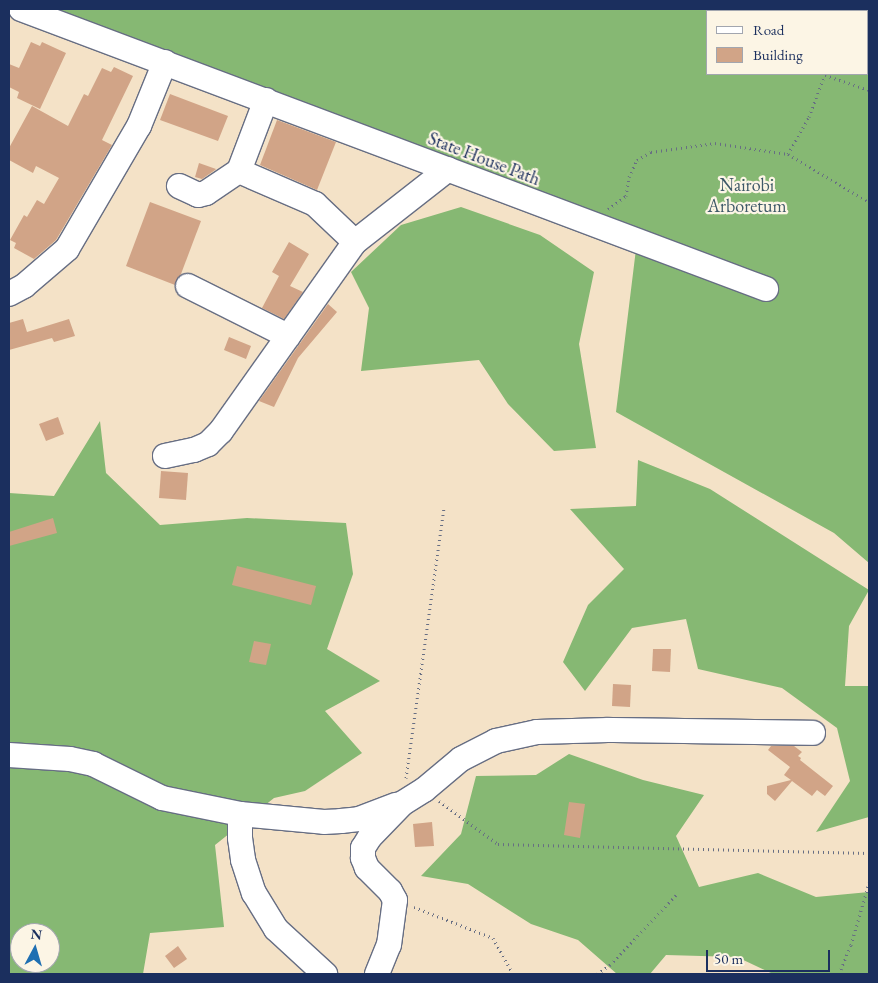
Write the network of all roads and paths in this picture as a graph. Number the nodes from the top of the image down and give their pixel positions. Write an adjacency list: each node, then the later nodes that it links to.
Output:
1 (21, 9): 2 (street)
2 (166, 62): 6 (street); 16 (street)
3 (825, 75): 7 (path)
4 (828, 75): 5 (path)
5 (869, 90)
6 (266, 100): 8 (street); 9 (street)
7 (788, 154): 11 (path); 12 (path)
8 (448, 169): 13 (street); 15 (street)
9 (239, 171): 10 (street); 13 (street)
10 (179, 186)
11 (869, 202)
12 (601, 211)
13 (355, 242): 17 (street)
14 (188, 286): 17 (street)
15 (766, 289)
16 (9, 294)
17 (288, 336): 18 (street)
18 (165, 456)
19 (444, 508): 23 (path)
20 (813, 733): 22 (street)
21 (9, 756): 24 (street)
22 (424, 790): 23 (street); 25 (path)
23 (403, 803): 24 (street); 28 (street)
24 (240, 814): 29 (street)
25 (869, 853)
26 (869, 883): 33 (path)
27 (677, 894): 32 (path)
28 (395, 900): 30 (street); 31 (path)
29 (325, 974)
30 (377, 974)
31 (513, 974)
32 (597, 974)
33 (838, 974)

